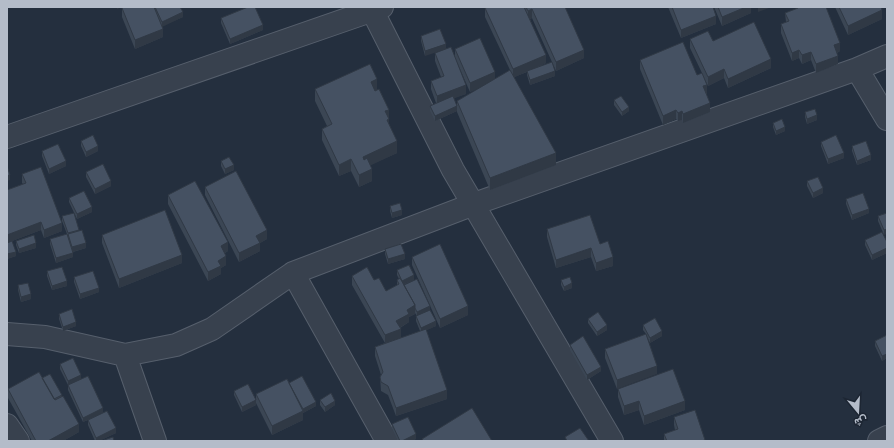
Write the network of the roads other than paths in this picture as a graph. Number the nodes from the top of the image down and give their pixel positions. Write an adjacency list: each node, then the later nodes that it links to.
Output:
1 (377, 9): 5 (street); 6 (street)
2 (887, 56): 3 (street)
3 (857, 69): 4 (street); 6 (street)
4 (887, 119)
5 (7, 137)
6 (474, 204): 7 (street); 15 (street)
7 (293, 274): 9 (street); 14 (street)
8 (7, 334): 9 (street)
9 (125, 355): 13 (street)
10 (7, 425): 12 (street)
11 (887, 437): 16 (street)
12 (18, 441)
13 (155, 441)
14 (387, 441)
15 (612, 441)
16 (879, 441)

